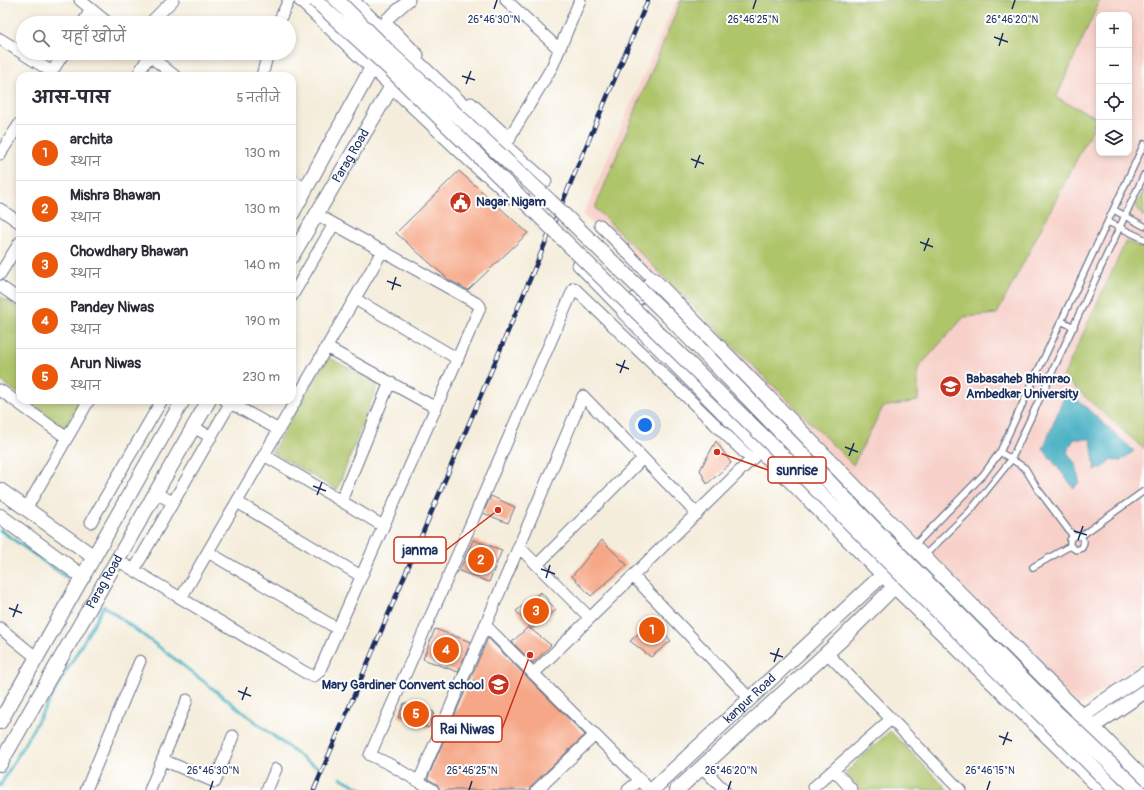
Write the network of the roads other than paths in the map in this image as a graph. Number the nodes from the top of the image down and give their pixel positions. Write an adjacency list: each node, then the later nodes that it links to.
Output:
1 (80, 0): 11 (street)
2 (173, 0): 14 (street)
3 (289, 0): 15 (street)
4 (301, 0): 26 (street)
5 (315, 0): 162 (street, bridge)
6 (337, 0): 163 (street, bridge)
7 (351, 0): 16 (street)
8 (408, 0): 35 (street)
9 (506, 0): 18 (street)
10 (580, 0): 18 (street)
11 (91, 9): 12 (street); 13 (street)
12 (87, 16)
13 (100, 16)
14 (157, 16)
15 (281, 16)
16 (391, 38): 25 (street); 26 (street, Parag Road)
17 (0, 39): 19 (street)
18 (559, 49): 35 (street)
19 (16, 50)
20 (31, 60): 27 (street)
21 (60, 60): 28 (street)
22 (145, 60): 29 (street)
23 (155, 60): 30 (street)
24 (266, 60): 31 (street)
25 (414, 60): 32 (street, Parag Road); 35 (street)
26 (372, 67): 32 (street); 42 (street, Parag Road)
27 (48, 72)
28 (52, 72)
29 (139, 72)
30 (170, 72)
31 (263, 72)
32 (392, 86): 38 (street); 48 (street, Parag Road)
33 (16, 130): 34 (street)
34 (4, 141): 37 (street)
35 (508, 142): 38 (street); 40 (street)
36 (1144, 144): 45 (lane)
37 (0, 154)
38 (483, 172): 46 (street)
39 (1144, 175): 47 (lane)
40 (546, 181)
41 (296, 182): 42 (street)
42 (306, 190): 43 (street, Parag Road)
43 (296, 207)
44 (0, 209): 49 (street)
45 (1114, 210): 47 (lane); 50 (lane)
46 (526, 211)
47 (1125, 216): 52 (lane); 53 (lane)
48 (324, 218): 56 (street); 57 (street, Parag Road); 60 (street)
49 (16, 220)
50 (1108, 222): 53 (lane); 66 (lane)
51 (600, 225): 61 (street)
52 (1144, 226)
53 (1120, 228): 54 (lane); 67 (lane)
54 (1144, 239)
55 (16, 248): 59 (street)
56 (383, 250): 64 (street); 69 (street)
57 (296, 251)
58 (578, 265): 65 (street)
59 (0, 274)
60 (297, 276)
61 (654, 280): 65 (street); 103 (street)
62 (0, 286): 63 (street)
63 (16, 297)
64 (355, 299): 68 (street); 69 (street)
65 (624, 312): 88 (street)
66 (1061, 321): 67 (lane); 86 (lane)
67 (1074, 327): 90 (lane)
68 (326, 347): 70 (street); 72 (street)
69 (458, 359): 82 (street)
70 (390, 382): 82 (street); 94 (street)
71 (0, 390): 73 (street)
72 (296, 400)
73 (16, 401)
74 (20, 404): 85 (street)
75 (87, 404): 85 (street)
76 (160, 404): 99 (street)
77 (181, 404): 108 (street, Parag Road)
78 (208, 404): 84 (street, Parag Road)
79 (225, 404): 84 (street)
80 (233, 404): 83 (street)
81 (294, 404): 83 (street)
82 (436, 408): 100 (street)
83 (279, 430): 87 (street)
84 (201, 431): 93 (street, Parag Road); 93 (street)
85 (67, 438): 96 (street)
86 (1000, 452): 90 (lane); 103 (lane)
87 (264, 455): 94 (street); 95 (street)
88 (756, 455): 97 (street); 112 (street); 148 (street)
89 (643, 458): 97 (street); 105 (street); 110 (street)
90 (1011, 460): 101 (lane); 107 (lane)
91 (0, 490): 96 (street)
92 (1144, 491): 102 (lane)
93 (163, 497): 109 (street, Parag Road); 109 (street)
94 (341, 501): 100 (street)
95 (237, 502): 106 (street); 113 (street)
96 (26, 509): 108 (street)
97 (697, 514): 114 (street)
98 (0, 516): 115 (street)
99 (91, 522)
100 (383, 526): 113 (street)
101 (1073, 536): 102 (lane); 104 (lane)
102 (1081, 536): 104 (lane)
103 (913, 546): 107 (street); 112 (street, kanpur Road)
104 (1070, 546): 111 (lane)
105 (519, 547): 110 (street); 121 (street)
106 (208, 552): 118 (street); 123 (street)
107 (924, 557): 116 (street); 132 (street)
108 (94, 558): 115 (street, Parag Road)
109 (125, 565): 118 (street); 119 (street, Parag Road)
110 (537, 565): 120 (street)
111 (1033, 567)
112 (883, 574): 116 (street); 130 (street, kanpur Road)
113 (361, 576): 123 (street)
114 (633, 576): 120 (street); 130 (street)
115 (83, 577): 117 (street, Parag Road)
116 (894, 586): 124 (street); 138 (street)
117 (75, 590): 119 (street); 125 (street, Parag Road)
118 (181, 598): 123 (street)
119 (93, 602): 141 (street, Parag Road)
120 (590, 618): 127 (street)
121 (485, 625): 127 (street); 148 (street)
122 (0, 628): 125 (street)
123 (338, 629)
124 (827, 653): 133 (street); 145 (street)
125 (37, 658): 134 (street, Parag Road)
126 (140, 661): 150 (street)
127 (534, 673): 136 (street)
128 (1144, 674): 132 (street)
129 (1144, 692): 135 (street)
130 (750, 699): 142 (street, kanpur Road)
131 (187, 700): 140 (street)
132 (1082, 716): 135 (street); 138 (street)
133 (891, 720): 144 (street); 160 (street)
134 (0, 722)
135 (1093, 727): 139 (street); 147 (street)
136 (595, 735): 146 (street); 154 (street)
137 (233, 736): 140 (street)
138 (1050, 738): 139 (street)
139 (1060, 748): 161 (street)
140 (163, 760): 151 (street)
141 (0, 764)
142 (680, 764): 145 (street); 156 (street, kanpur Road)
143 (276, 769): 152 (street)
144 (834, 770): 149 (street); 159 (street)
145 (697, 772): 157 (street); 158 (street)
146 (640, 780): 155 (street); 156 (street)
147 (1144, 780)
148 (419, 782): 153 (street)
149 (814, 787)
150 (90, 789)
151 (150, 790)
152 (267, 790)
153 (433, 790)
154 (537, 790)
155 (628, 790)
156 (651, 790)
157 (677, 790)
158 (724, 790)
159 (852, 790)
160 (960, 790)
161 (1102, 790)
162 (1116, 790)
163 (1138, 790)

